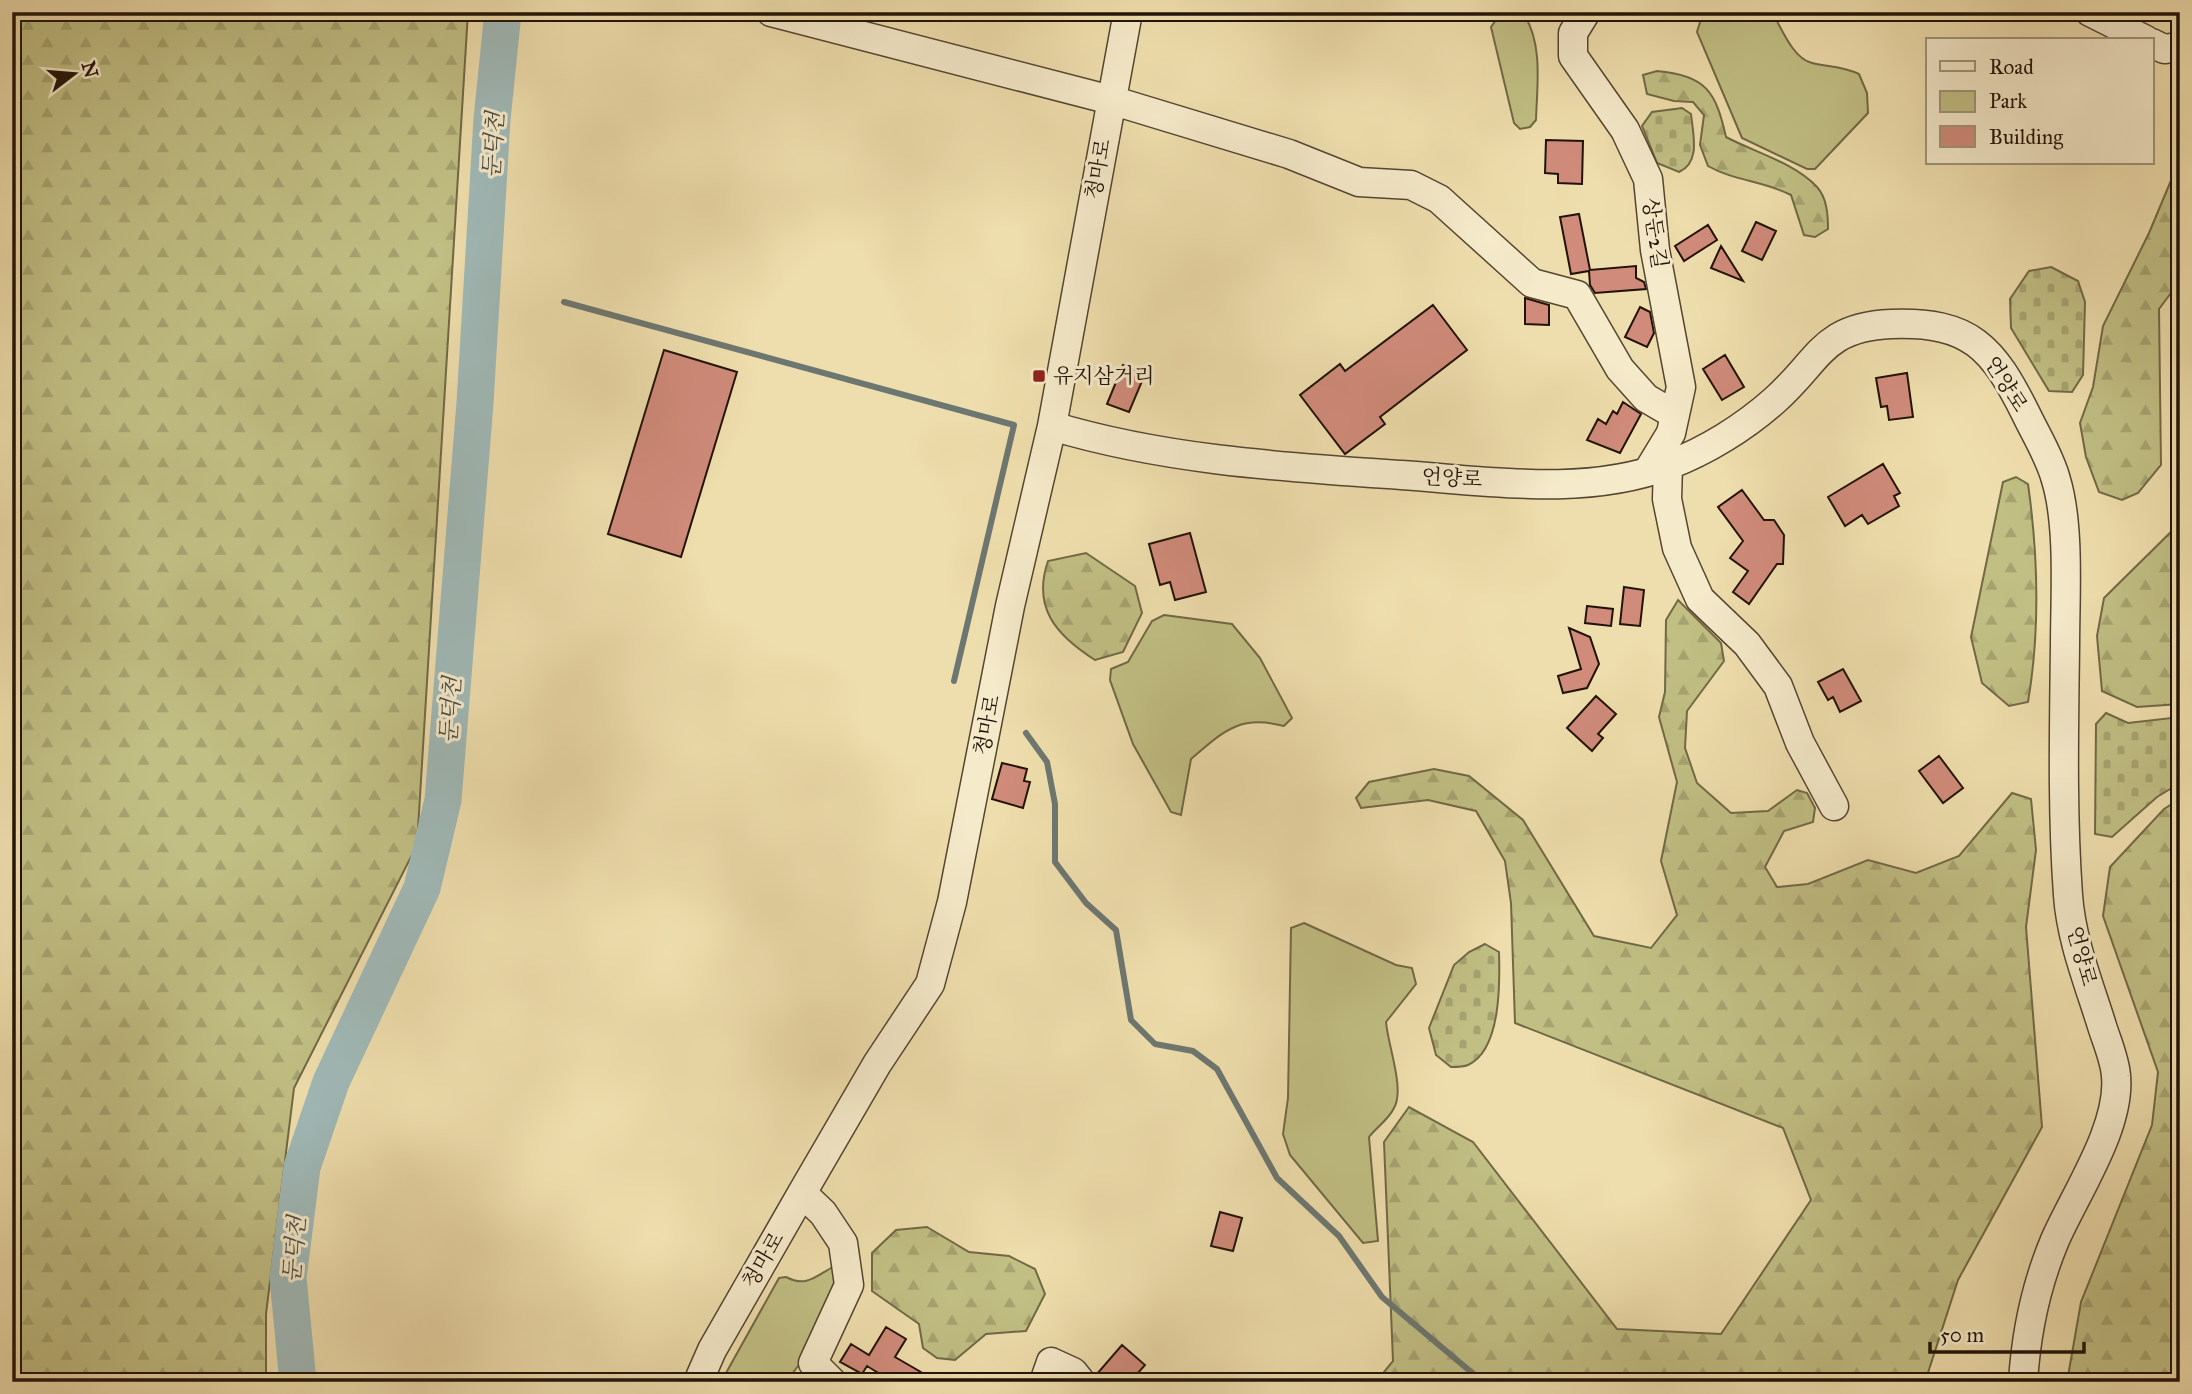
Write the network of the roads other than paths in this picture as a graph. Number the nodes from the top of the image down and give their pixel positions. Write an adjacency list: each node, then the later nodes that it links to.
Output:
1 (771, 12): 8 (street)
2 (1128, 12): 8 (street, 청마로)
3 (1586, 12): 9 (street, 상둔2길)
4 (2090, 12): 5 (street)
5 (2143, 38)
6 (2154, 44): 7 (street)
7 (2180, 47)
8 (1111, 100): 9 (street); 10 (street, 청마로)
9 (1675, 415): 11 (street, 상둔2길)
10 (1052, 426): 11 (street, 언양로); 13 (street, 청마로)
11 (1658, 468): 12 (street); 18 (street, 언양로)
12 (1834, 806)
13 (802, 1193): 14 (street); 15 (street, 청마로)
14 (815, 1375)
15 (698, 1382)
16 (1044, 1382): 17 (street)
17 (1081, 1382)
18 (2023, 1382)

